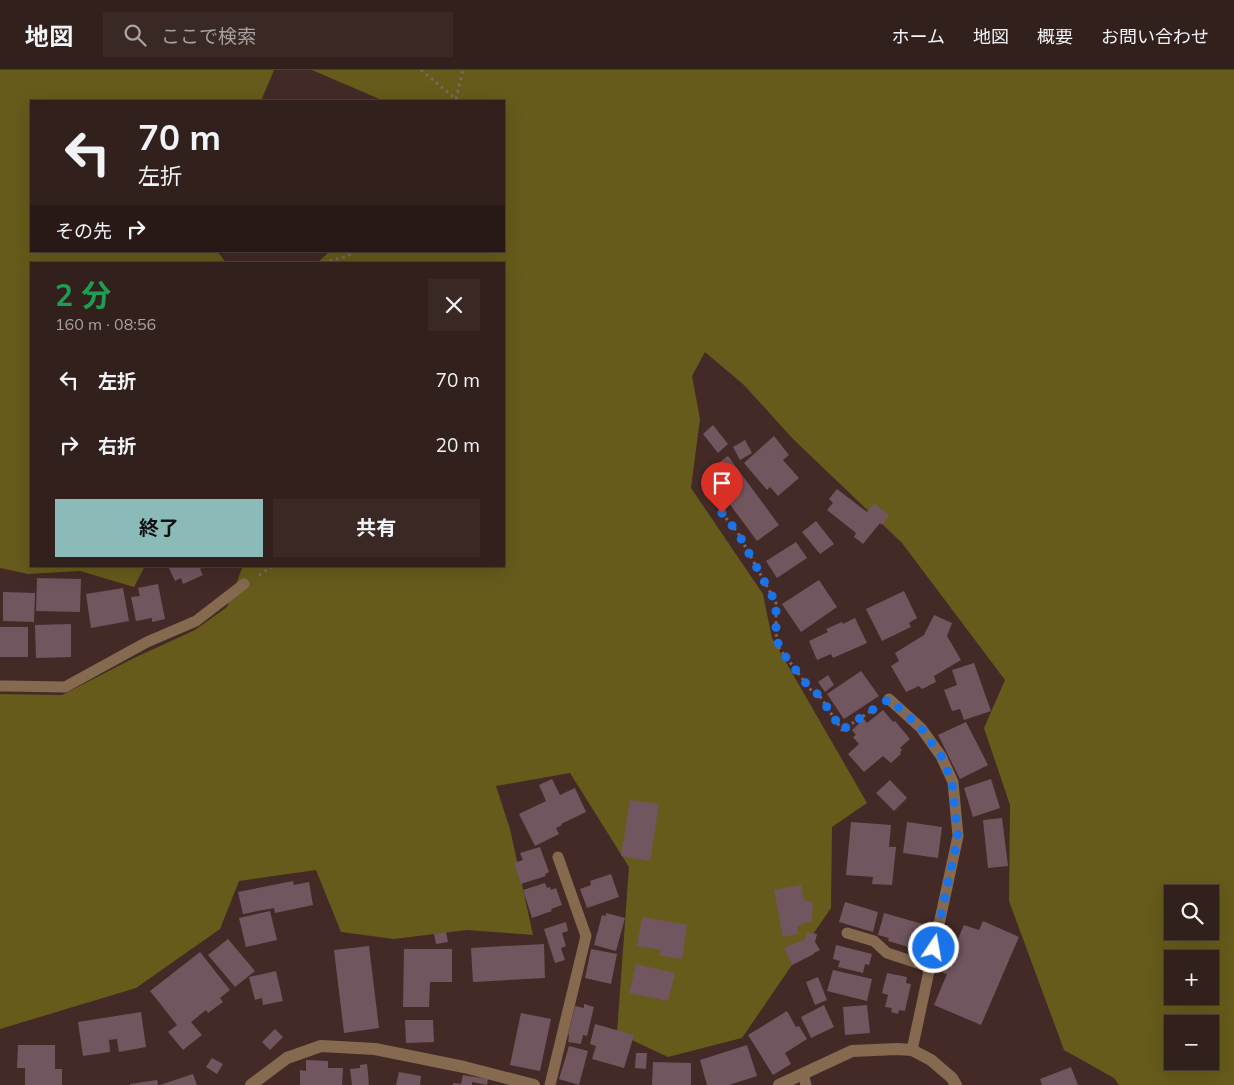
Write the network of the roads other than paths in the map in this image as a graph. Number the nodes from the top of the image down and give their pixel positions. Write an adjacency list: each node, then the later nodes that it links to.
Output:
1 (244, 584): 2 (lane)
2 (0, 686)
3 (889, 699): 6 (lane)
4 (558, 857): 11 (lane)
5 (847, 933): 6 (lane)
6 (930, 967): 7 (lane)
7 (912, 1050): 8 (street); 13 (street)
8 (804, 1079): 12 (street)
9 (251, 1085): 10 (street)
10 (534, 1085)
11 (550, 1085)
12 (779, 1085)
13 (956, 1085)

